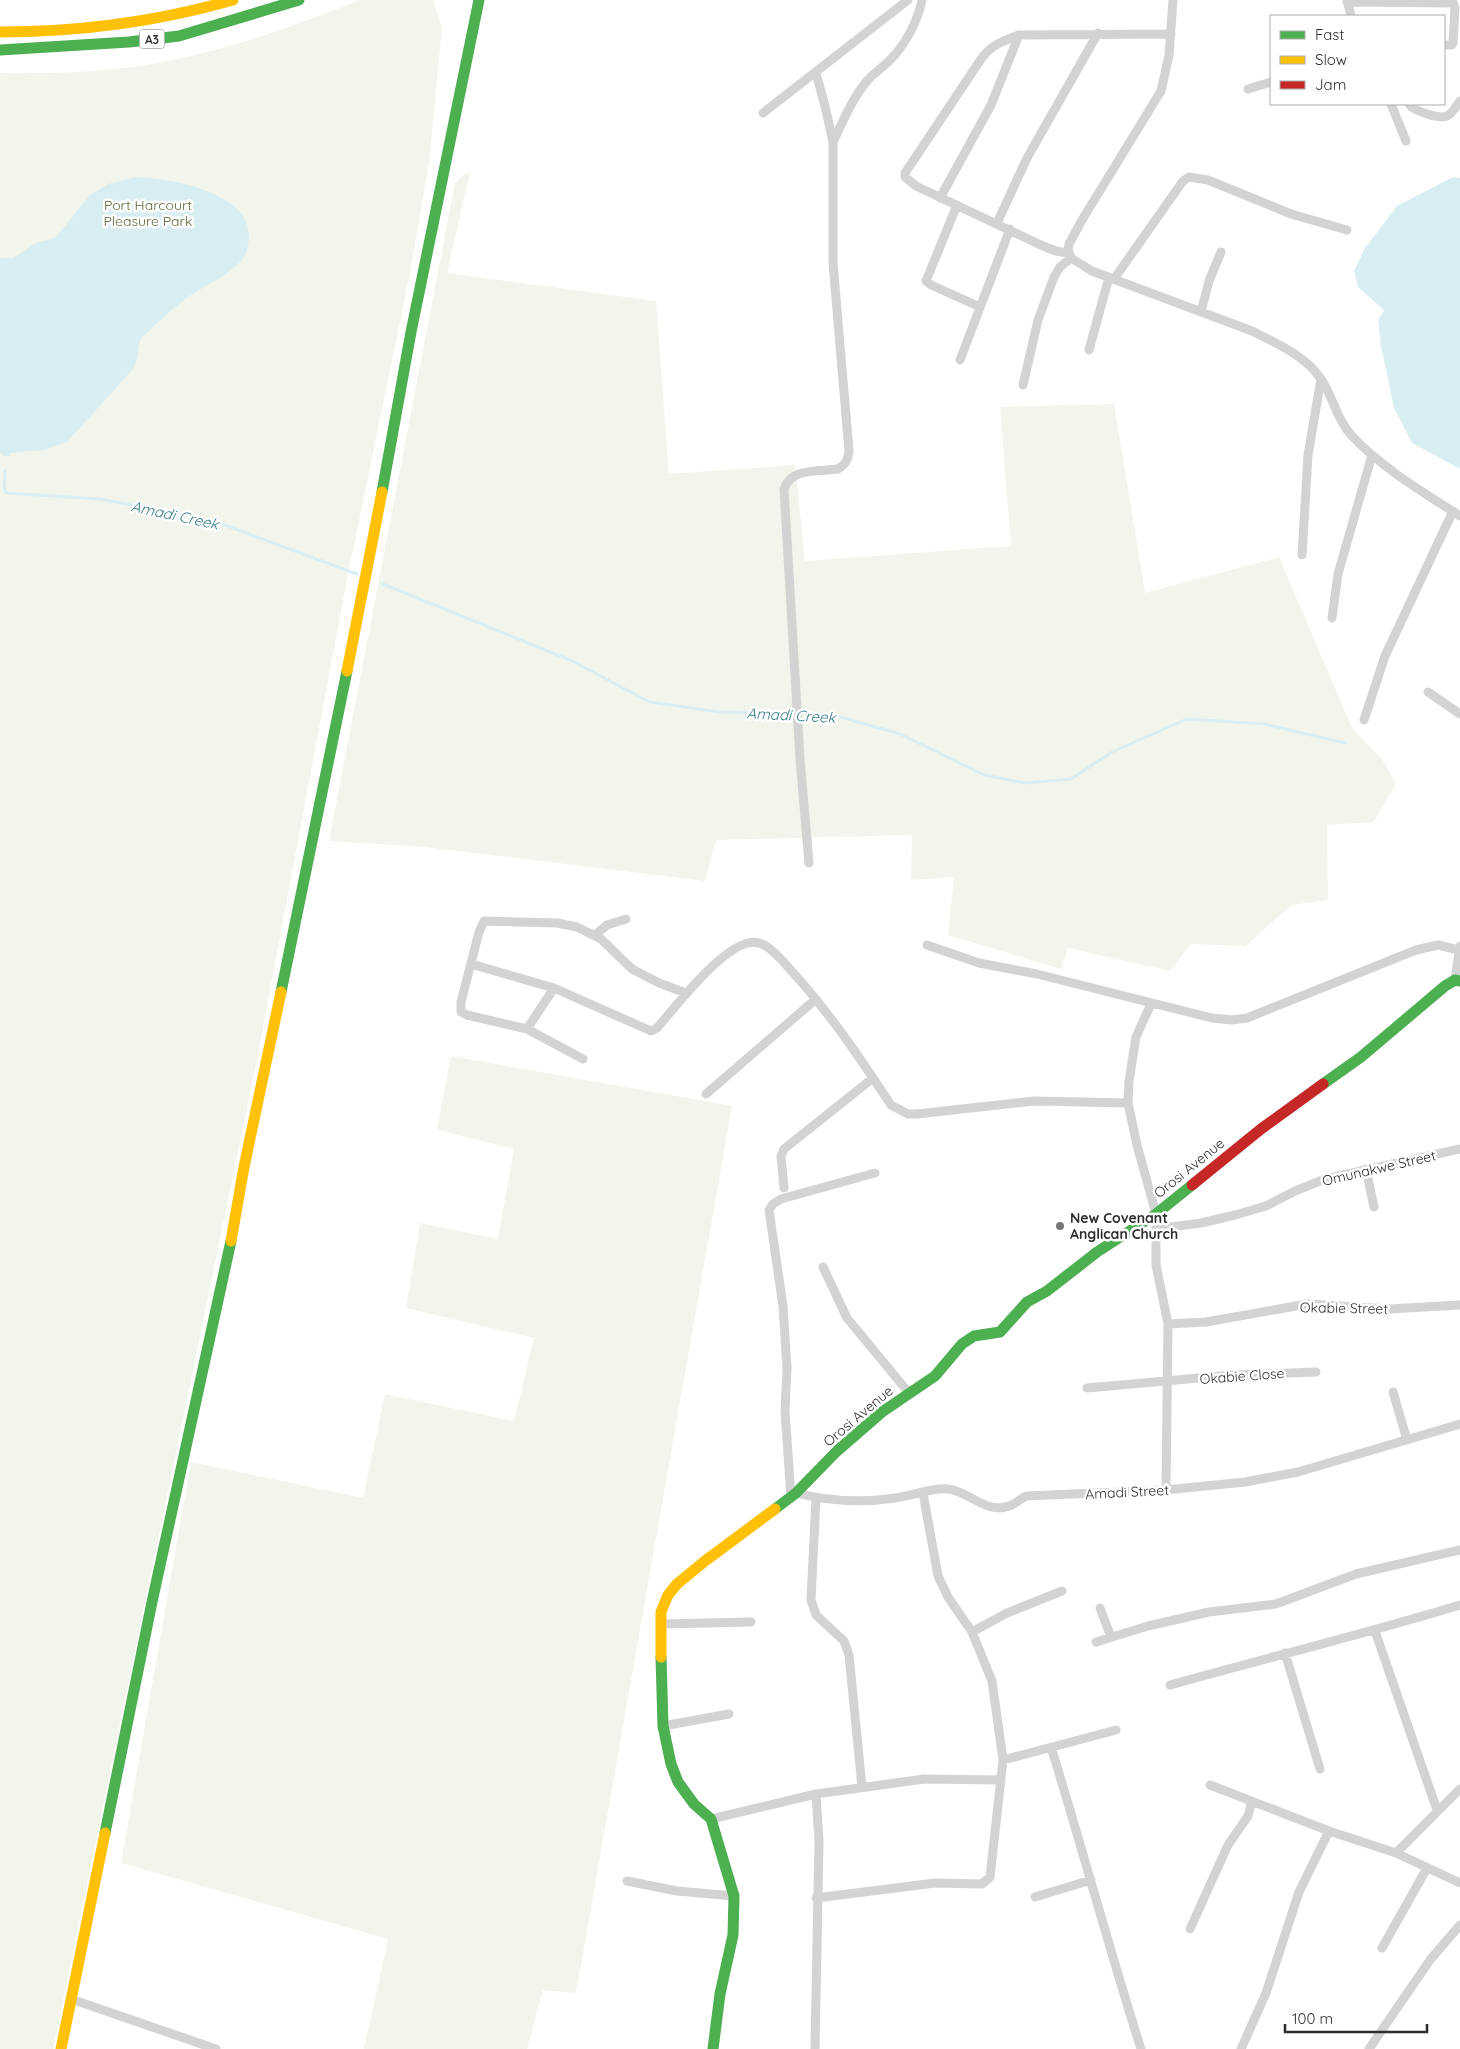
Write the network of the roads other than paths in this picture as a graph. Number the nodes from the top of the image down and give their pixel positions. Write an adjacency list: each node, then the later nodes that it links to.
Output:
1 (233, 0): 9 (main road, A3)
2 (299, 0): 14 (main road, A3)
3 (479, 0): 120 (main road)
4 (908, 0): 15 (street)
5 (922, 0): 23 (street)
6 (1173, 0): 11 (street)
7 (1347, 1): 8 (street); 13 (street)
8 (1351, 15)
9 (0, 32)
10 (1098, 33): 11 (street); 12 (street); 26 (street)
11 (1171, 34): 30 (street)
12 (1019, 35): 24 (street); 24 (street)
13 (1445, 45)
14 (0, 50)
15 (816, 73): 21 (street); 23 (street)
16 (1270, 82): 17 (street)
17 (1248, 89)
18 (1460, 101): 20 (street)
19 (1391, 105): 22 (street)
20 (1410, 105)
21 (763, 114)
22 (1406, 141)
23 (832, 142): 45 (street)
24 (940, 198): 25 (street)
25 (956, 205): 26 (street); 32 (street)
26 (998, 223): 27 (street)
27 (1010, 229): 30 (street); 32 (street)
28 (1347, 230): 31 (street)
29 (1221, 252): 33 (street)
30 (1070, 256): 31 (street); 37 (street)
31 (1111, 278): 33 (street); 34 (street)
32 (980, 307): 35 (street)
33 (1200, 312): 36 (street)
34 (1089, 350)
35 (960, 360)
36 (1321, 378): 38 (street); 40 (street)
37 (1023, 385)
38 (1372, 455): 39 (street); 41 (street)
39 (1456, 513): 44 (street)
40 (1302, 554)
41 (1332, 618)
42 (1428, 692): 43 (street)
43 (1460, 714)
44 (1364, 720)
45 (809, 863)
46 (626, 919): 47 (street)
47 (595, 935): 50 (street); 53 (street)
48 (927, 945): 55 (street)
49 (1460, 948): 51 (street); 55 (street)
50 (471, 964): 52 (street); 56 (street)
51 (1457, 981): 66 (main road, Orosi Avenue)
52 (554, 988): 53 (street); 56 (street)
53 (686, 993): 54 (street)
54 (816, 999): 58 (street); 59 (street)
55 (1151, 1004): 60 (street)
56 (527, 1028): 57 (street)
57 (583, 1059)
58 (873, 1078): 60 (street); 64 (street)
59 (706, 1094)
60 (1128, 1103): 66 (street)
61 (1460, 1149): 62 (street, Omunakwe Street)
62 (1366, 1170): 65 (street); 67 (street, Omunakwe Street)
63 (875, 1173): 80 (street)
64 (784, 1188)
65 (1374, 1207)
66 (1156, 1214): 67 (street); 75 (main road, Orosi Avenue)
67 (1156, 1229): 70 (street)
68 (823, 1267): 75 (street)
69 (1460, 1305): 70 (street, Okabie Street)
70 (1168, 1324): 72 (street)
71 (1316, 1372): 72 (street, Okabie Close)
72 (1168, 1381): 73 (street, Okabie Close); 78 (street)
73 (1087, 1388)
74 (1393, 1392): 77 (street)
75 (909, 1393): 80 (main road, Orosi Avenue)
76 (1460, 1424): 77 (street, Amadi Street)
77 (1407, 1440): 78 (street, Amadi Street)
78 (1166, 1490): 79 (street, Amadi Street)
79 (923, 1493): 81 (street, Amadi Street); 89 (street)
80 (794, 1495): 81 (street, Amadi Street); 87 (main road, Orosi Avenue)
81 (816, 1498): 102 (street)
82 (1460, 1550): 90 (street)
83 (1062, 1591): 89 (street)
84 (1460, 1605): 88 (street)
85 (1100, 1608): 90 (street)
86 (751, 1622): 87 (street)
87 (661, 1624): 95 (main road, Orosi Avenue)
88 (1375, 1631): 92 (street); 106 (street)
89 (972, 1632): 98 (street)
90 (1111, 1638): 91 (street)
91 (1096, 1642)
92 (1285, 1653): 93 (street); 99 (street)
93 (1170, 1685)
94 (729, 1714): 95 (street)
95 (663, 1726): 107 (main road, Orosi Avenue)
96 (1116, 1730): 97 (street)
97 (1051, 1747): 98 (street); 111 (street)
98 (1003, 1760): 100 (street)
99 (1320, 1769)
100 (1001, 1780): 102 (street); 116 (street)
101 (1210, 1785): 105 (street)
102 (862, 1788): 104 (street)
103 (1460, 1789): 106 (street)
104 (816, 1794): 107 (street); 116 (street)
105 (1252, 1801): 108 (street); 118 (street)
106 (1437, 1810): 109 (street)
107 (711, 1819): 114 (main road)
108 (1328, 1831): 109 (street); 126 (street)
109 (1396, 1854): 110 (street)
110 (1427, 1868): 113 (street); 119 (street)
111 (1091, 1880): 115 (street); 125 (street)
112 (627, 1881): 114 (street)
113 (1460, 1883)
114 (734, 1896): 123 (main road)
115 (1035, 1897)
116 (816, 1898): 124 (street)
117 (1460, 1925): 127 (street)
118 (1190, 1929)
119 (1382, 1948)
120 (71, 1999): 121 (main road); 122 (street)
121 (61, 2049)
122 (216, 2049)
123 (713, 2049)
124 (815, 2049)
125 (1141, 2049)
126 (1241, 2049)
127 (1369, 2049)

